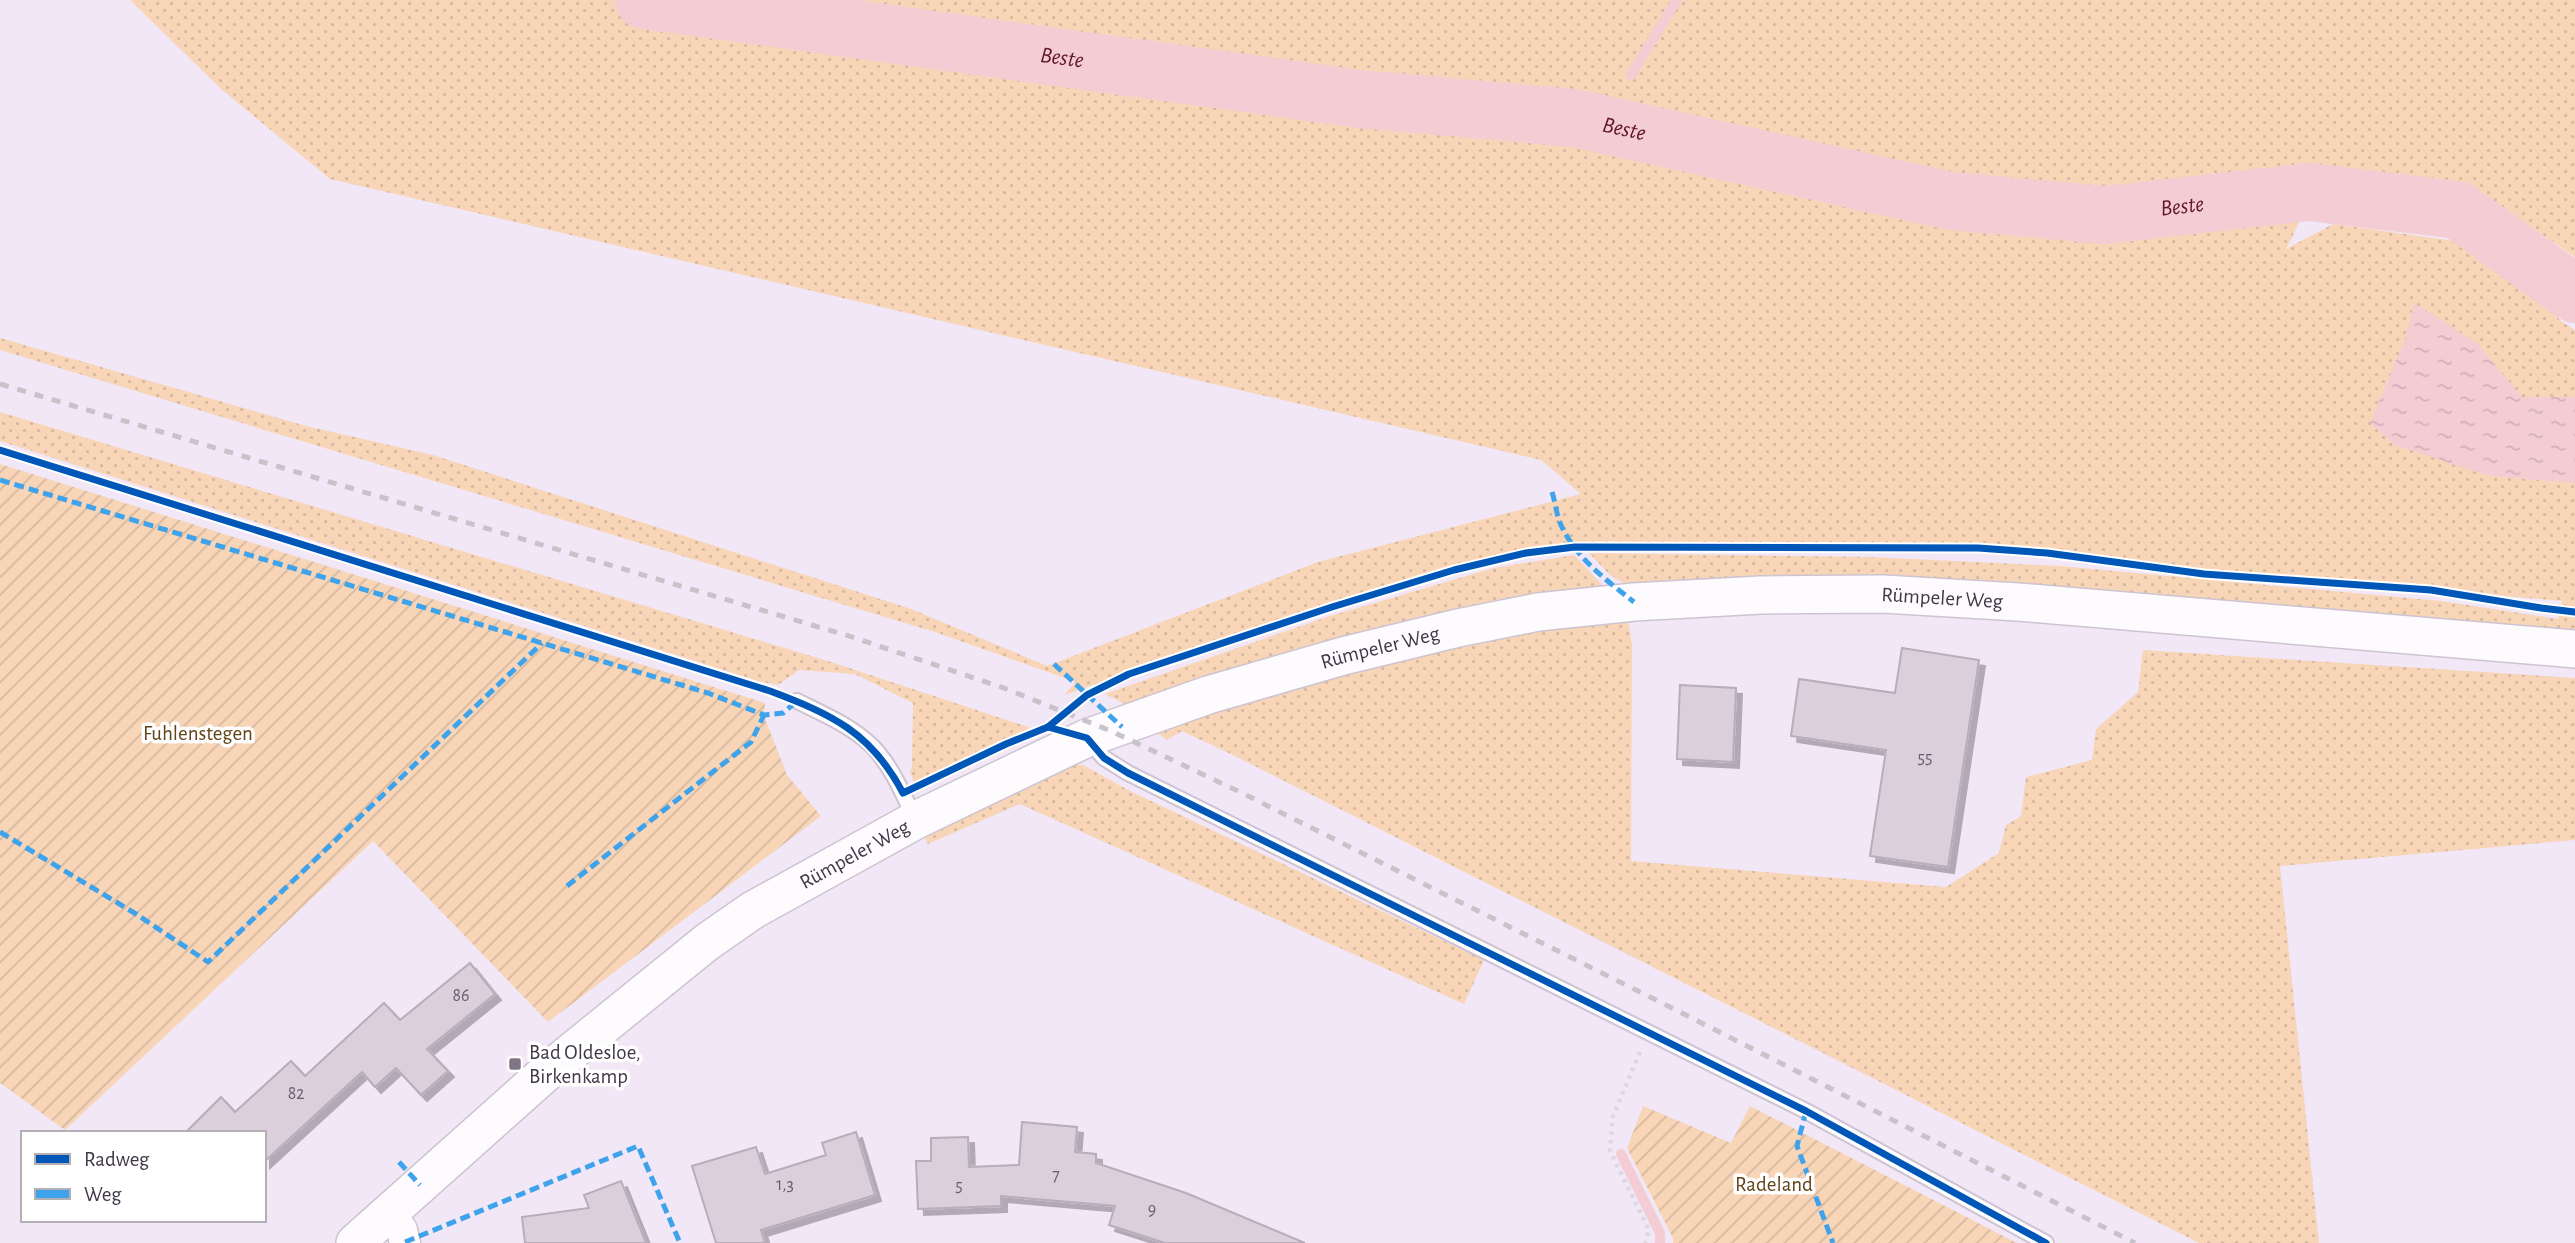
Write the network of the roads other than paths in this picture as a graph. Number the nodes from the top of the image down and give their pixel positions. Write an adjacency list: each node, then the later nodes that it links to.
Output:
1 (2575, 649): 3 (street, Rümpeler Weg)
2 (797, 701): 4 (lane)
3 (1087, 738): 4 (street, Rümpeler Weg); 7 (lane)
4 (916, 820): 5 (street, Rümpeler Weg)
5 (398, 1228): 6 (street, Rümpeler Weg)
6 (355, 1243)
7 (2046, 1243)

